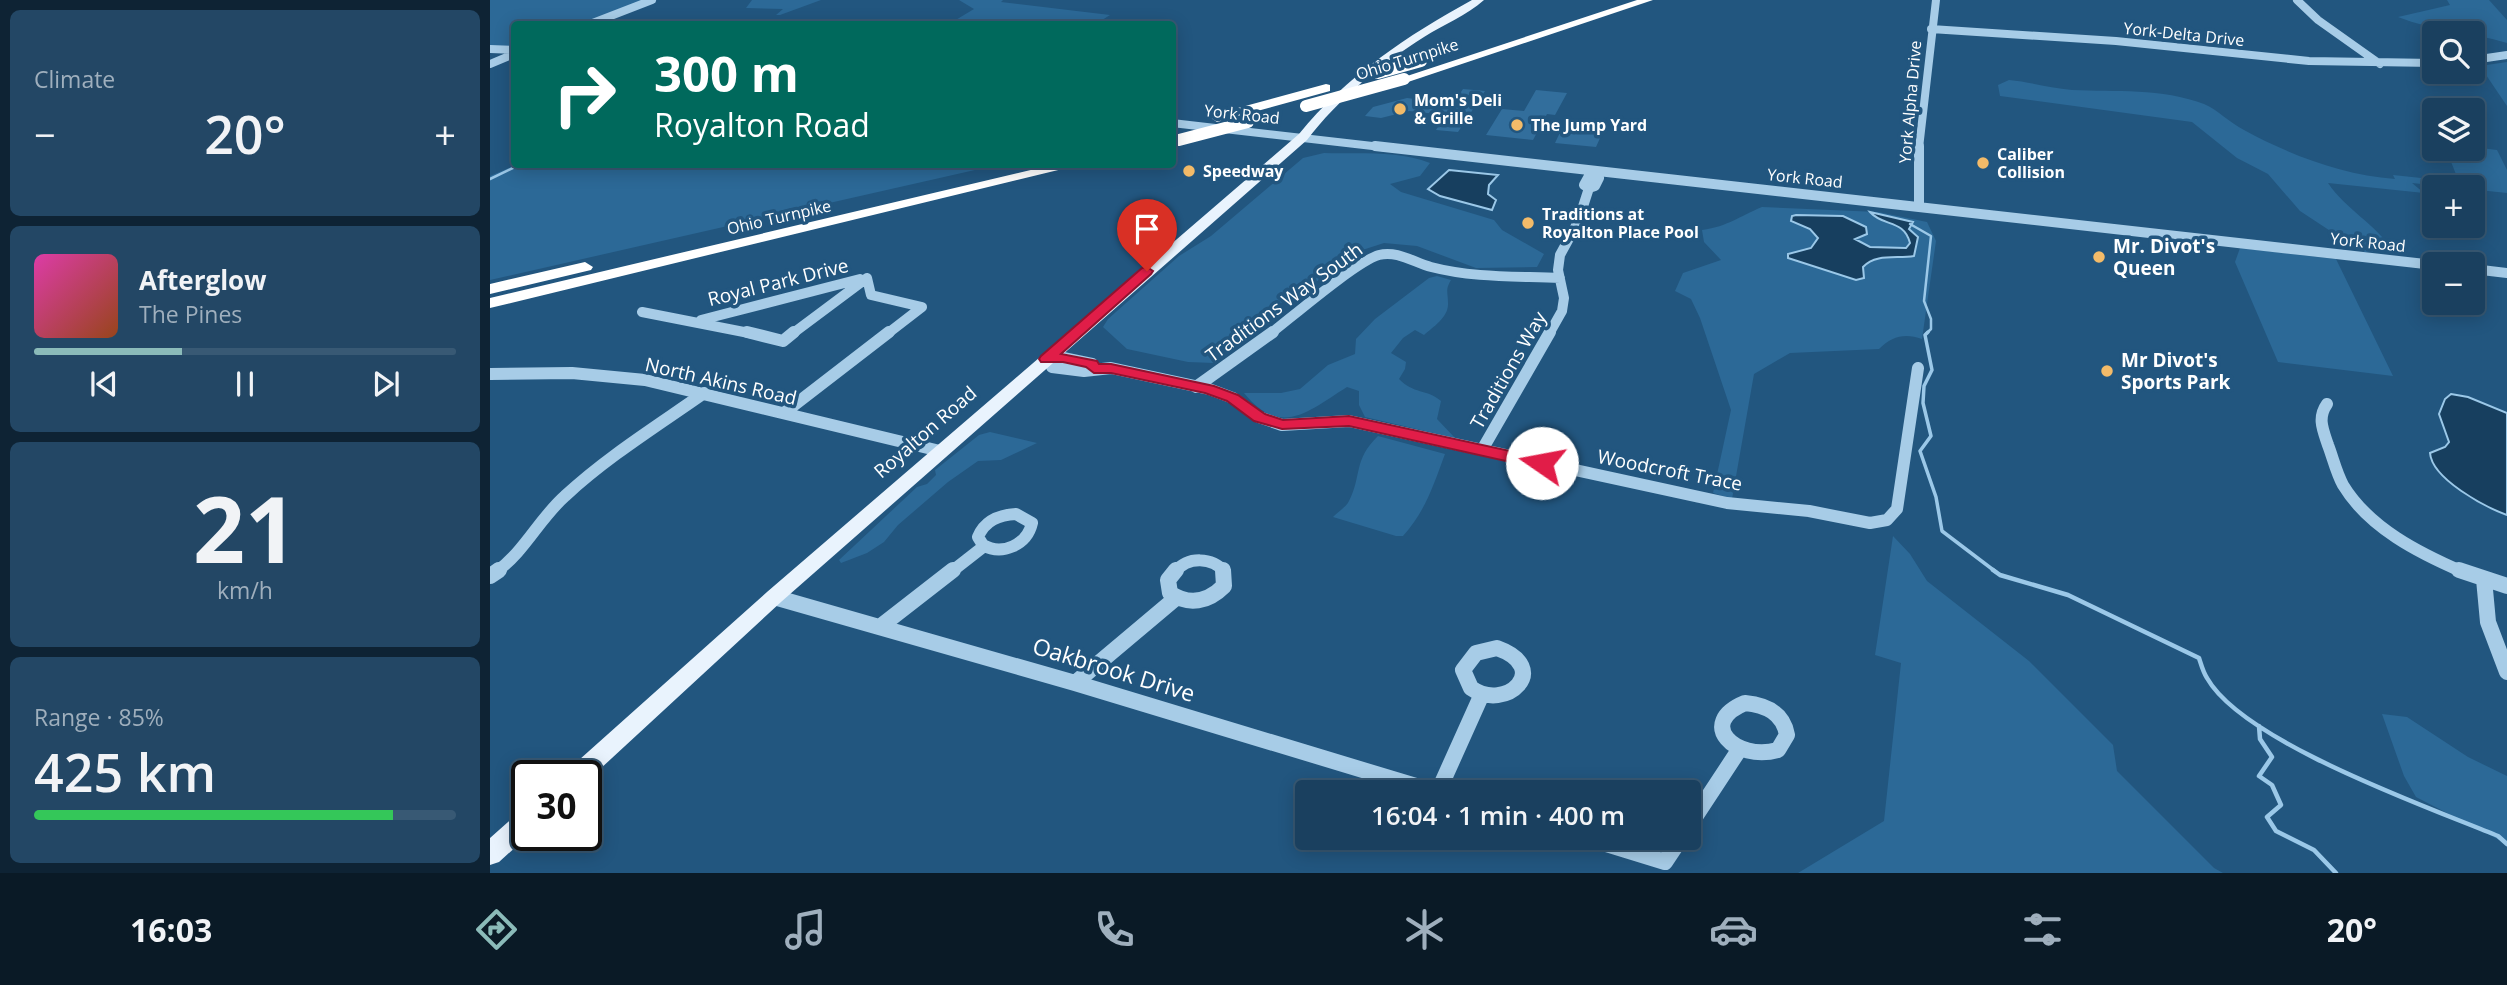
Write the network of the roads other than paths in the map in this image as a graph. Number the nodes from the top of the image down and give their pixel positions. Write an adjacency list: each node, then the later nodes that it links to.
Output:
1 (652, 0): 7 (street)
2 (1479, 0): 18 (main road, Royalton Road)
3 (1609, 0): 19 (highway, Ohio Turnpike, bridge)
4 (1648, 0): 20 (highway, Ohio Turnpike, bridge)
5 (1936, 0): 8 (street, York Alpha Drive)
6 (2297, 0): 16 (street)
7 (598, 21)
8 (1931, 29): 16 (street, York-Delta Drive); 25 (street, York Alpha Drive)
9 (490, 49): 10 (street)
10 (511, 52)
11 (511, 54): 15 (street)
12 (2507, 55): 13 (street)
13 (2485, 58)
14 (2422, 63): 16 (street, York-Delta Drive)
15 (490, 64)
16 (2380, 64)
17 (1176, 122): 18 (street, York Road)
18 (1306, 134): 23 (street, York Road); 35 (main road, Royalton Road)
19 (1176, 137)
20 (1176, 137)
21 (1005, 168): 31 (highway, Ohio Turnpike)
22 (1059, 168): 32 (highway, Ohio Turnpike)
23 (1597, 173): 24 (street, Traditions Way); 25 (street, York Road)
24 (1589, 188): 30 (street, Traditions Way)
25 (1919, 206): 26 (street, York Road)
26 (2422, 264)
27 (2485, 270): 28 (street)
28 (2507, 273)
29 (867, 278): 34 (street, Royal Park Drive); 34 (street, Royal Park Drive); 42 (street, Royal Park Drive)
30 (1560, 278): 39 (street, Traditions Way South); 43 (street, Traditions Way)
31 (490, 289)
32 (490, 303)
33 (642, 312): 34 (street, Royal Park Drive)
34 (698, 321)
35 (1049, 360): 36 (street, Woodcroft Trace); 44 (main road, Royalton Road)
36 (1094, 368): 39 (street, Woodcroft Trace)
37 (1918, 368): 43 (street, Woodcroft Trace)
38 (490, 374): 40 (street, North Akins Road)
39 (1196, 387): 43 (street, Woodcroft Trace)
40 (704, 393): 42 (street, North Akins Road); 46 (street)
41 (2327, 404): 47 (street)
42 (784, 413): 44 (street, North Akins Road)
43 (1482, 450)
44 (940, 451): 49 (main road, Royalton Road)
45 (983, 547): 51 (street)
46 (490, 576)
47 (2484, 579): 48 (street); 52 (street)
48 (2507, 586)
49 (774, 597): 51 (street, Oakbrook Drive); 56 (main road, Royalton Road)
50 (1176, 598): 53 (street)
51 (881, 626): 53 (street, Oakbrook Drive)
52 (2507, 672)
53 (1075, 683): 57 (street, Oakbrook Drive)
54 (1482, 694): 58 (street)
55 (1739, 750): 59 (street)
56 (595, 760)
57 (1395, 780)
58 (1444, 780)
59 (1701, 808)
60 (511, 835): 63 (main road)
61 (1626, 850): 62 (street)
62 (1673, 850)
63 (490, 854)

